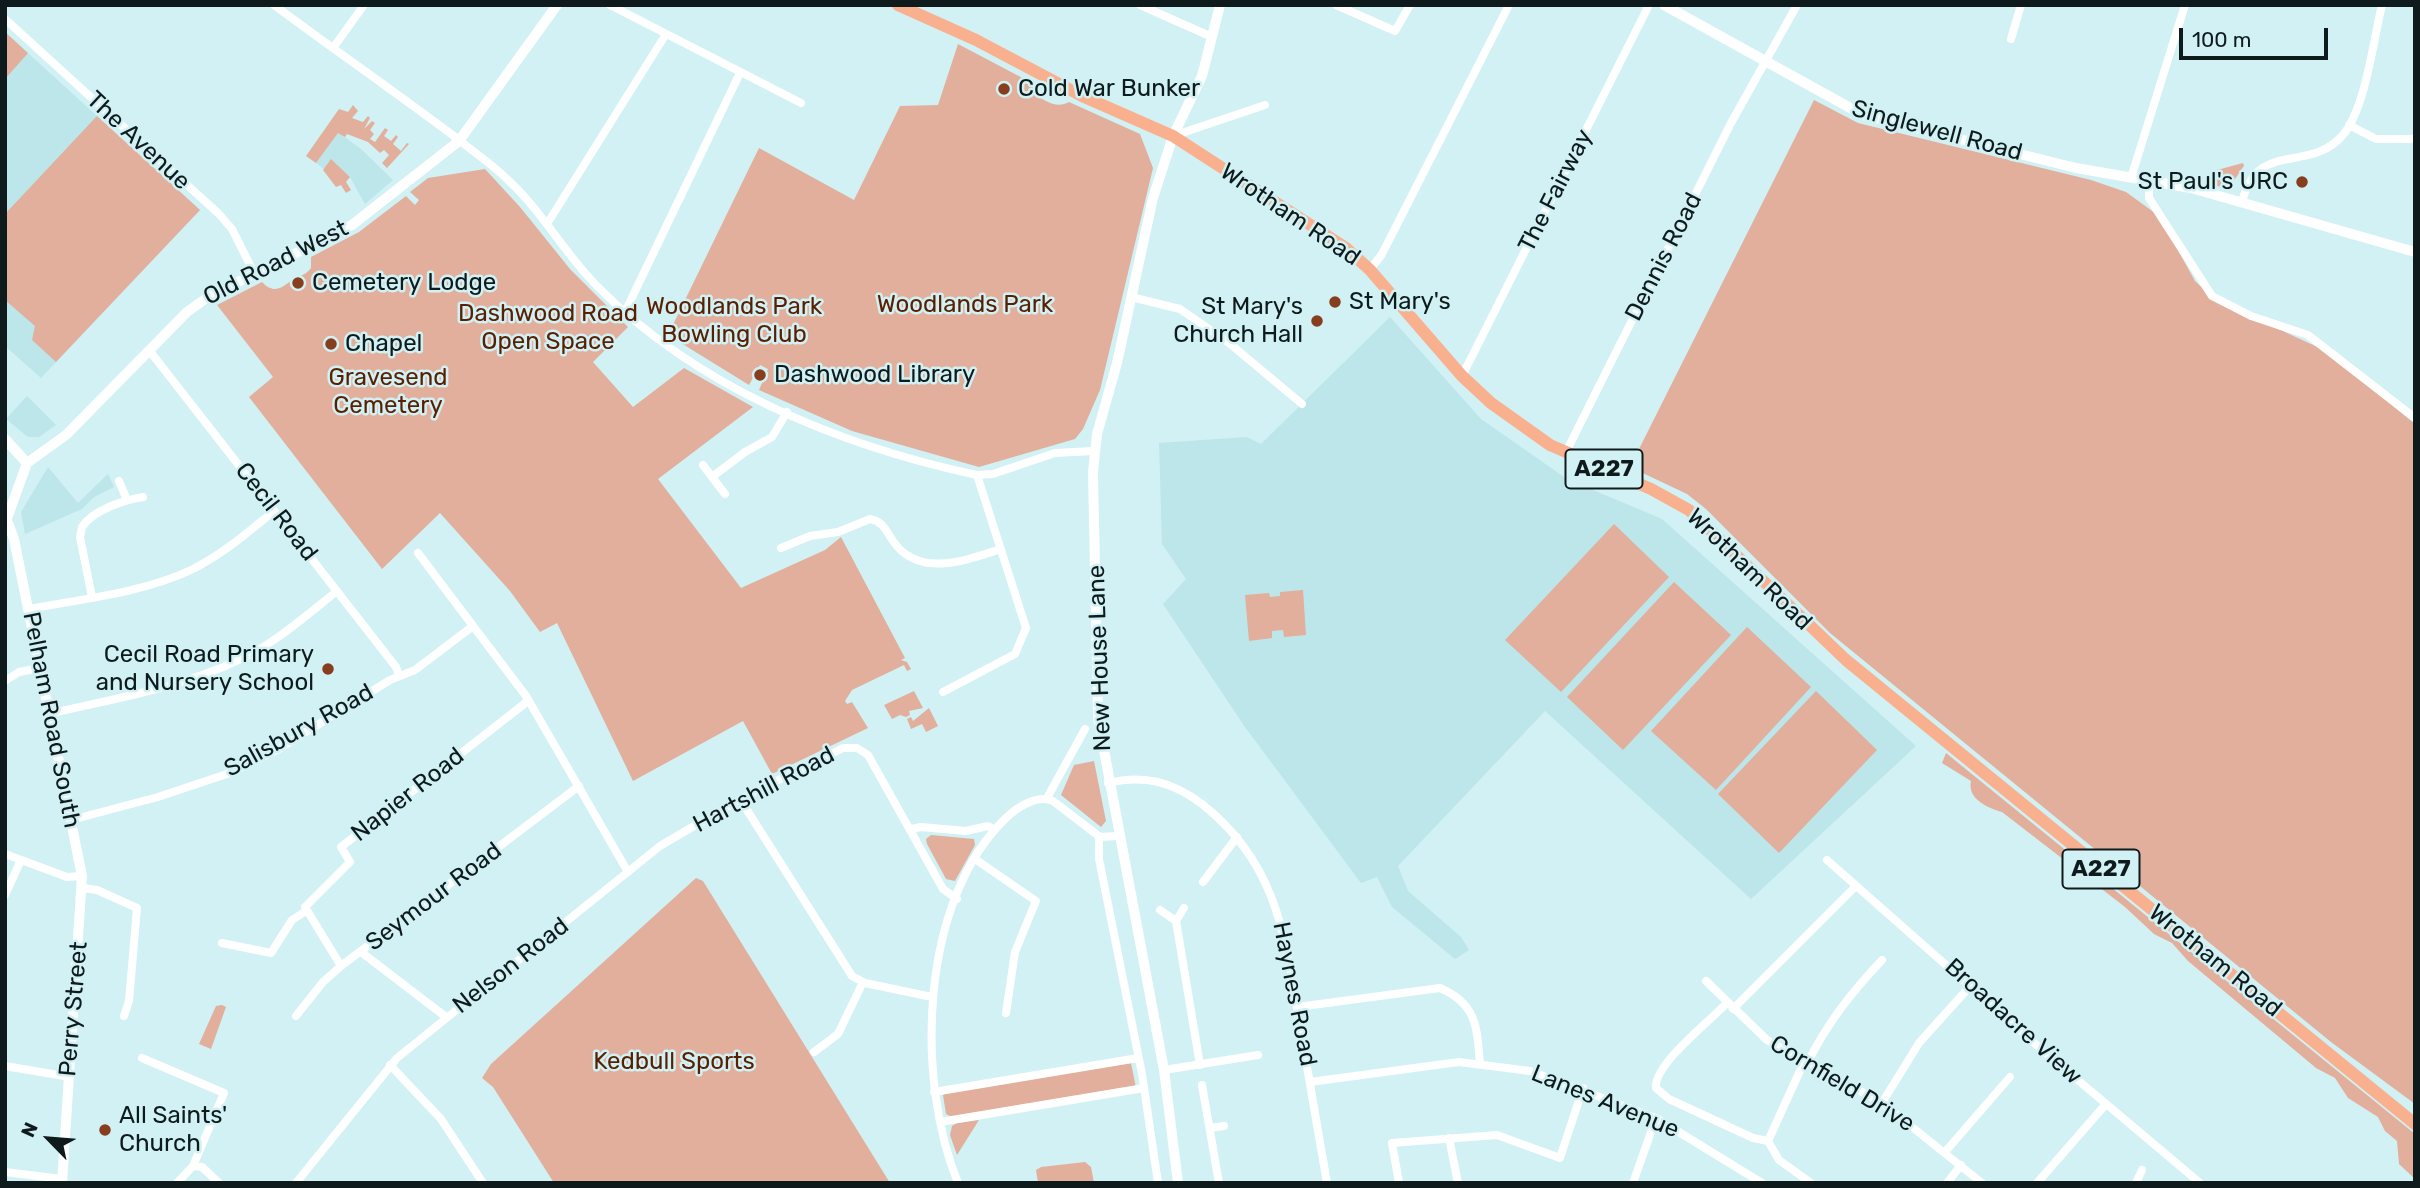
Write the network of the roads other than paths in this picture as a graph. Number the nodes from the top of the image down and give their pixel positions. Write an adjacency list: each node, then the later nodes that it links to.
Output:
1 (274, 5): 21 (street)
2 (364, 5): 21 (street)
3 (557, 5): 29 (street, Old Road West)
4 (610, 5): 18 (street)
5 (898, 5): 27 (main road, Wrotham Road / A227)
6 (1140, 5): 19 (street)
7 (1220, 5): 19 (street, New House Lane)
8 (1336, 5): 9 (street)
9 (1410, 5)
10 (1509, 5): 35 (street)
11 (1649, 5): 40 (street, The Fairway)
12 (1664, 5): 22 (street, Singlewell Road)
13 (1797, 5): 22 (street, Dennis Road)
14 (2021, 5): 20 (street)
15 (2185, 5): 30 (street)
16 (2382, 5): 26 (street)
17 (5, 19): 36 (street, The Avenue)
18 (666, 34): 23 (street); 33 (street)
19 (1212, 37): 27 (street, New House Lane)
20 (2011, 39)
21 (333, 48): 29 (street)
22 (1763, 61): 30 (street, Singlewell Road); 46 (street, Dennis Road)
23 (740, 73): 24 (street); 38 (street)
24 (801, 103)
25 (1265, 105): 27 (street)
26 (2349, 125): 28 (street); 32 (street)
27 (1173, 136): 35 (main road, Wrotham Road / A227); 37 (street, New House Lane)
28 (2415, 139)
29 (459, 141): 33 (street); 36 (street, Old Road West)
30 (2132, 178): 31 (street, Singlewell Road)
31 (2149, 181): 32 (street, Singlewell Road); 43 (street)
32 (2242, 202): 34 (street, Singlewell Road)
33 (547, 224): 38 (street)
34 (2415, 252)
35 (1370, 270): 40 (main road, Wrotham Road / A227)
36 (255, 275): 39 (street, Old Road West)
37 (1131, 297): 41 (street); 45 (street, New House Lane)
38 (625, 312): 42 (street)
39 (149, 350): 47 (street, Old Road West); 55 (street, Cecil Road)
40 (1462, 376): 46 (main road, Wrotham Road / A227)
41 (1303, 404)
42 (787, 412): 49 (street); 50 (street)
43 (2415, 418)
44 (5, 439): 47 (street)
45 (1094, 452): 49 (street); 71 (street, New House Lane)
46 (1566, 452): 132 (main road, Wrotham Road / A227)
47 (27, 463): 56 (street)
48 (703, 465): 50 (street)
49 (977, 475): 58 (street)
50 (712, 477): 52 (street)
51 (119, 481): 54 (street)
52 (725, 494)
53 (143, 497): 54 (street)
54 (127, 500): 61 (street)
55 (274, 511): 60 (street, Cecil Road); 61 (street)
56 (7, 524): 62 (street, Pelham Road South)
57 (781, 548): 58 (street)
58 (1001, 549): 67 (street)
59 (418, 553): 63 (street)
60 (337, 591): 65 (street, Cecil Road); 69 (street)
61 (92, 597): 62 (street)
62 (29, 609): 64 (street, Pelham Road South)
63 (473, 626): 65 (street, Salisbury Road); 68 (street)
64 (40, 668): 66 (street); 69 (street, Pelham Road South)
65 (399, 676): 75 (street, Salisbury Road)
66 (5, 681)
67 (943, 692)
68 (528, 701): 72 (street); 95 (street, Napier Road)
69 (49, 714): 75 (street, Pelham Road South)
70 (1085, 729): 73 (street, New House Lane)
71 (1108, 783): 79 (street, New House Lane); 80 (street, Haynes Road)
72 (579, 786): 86 (street); 98 (street, Seymour Road)
73 (1047, 797): 77 (street); 78 (street)
74 (740, 799): 76 (street, Hartshill Road); 81 (street, Hartshill Road); 102 (street)
75 (71, 820): 87 (street, Pelham Road South)
76 (911, 829): 77 (street); 92 (street, Hartshill Road)
77 (994, 829): 83 (street)
78 (1099, 836): 79 (street); 114 (street)
79 (1118, 836): 120 (street, New House Lane)
80 (1237, 837): 88 (street); 106 (street, Haynes Road)
81 (660, 846): 86 (street, Nelson Road)
82 (5, 854): 84 (street)
83 (975, 859): 92 (street); 107 (street)
84 (21, 860): 87 (street); 91 (street)
85 (1827, 860): 89 (street, Broadacre View)
86 (628, 872): 110 (street, Nelson Road)
87 (82, 876): 90 (street, Perry Street)
88 (1203, 882)
89 (1856, 886): 103 (street, Broadacre View); 105 (street)
90 (83, 888): 108 (street); 121 (street, Perry Street)
91 (5, 895)
92 (957, 899): 104 (street)
93 (1184, 908): 96 (street)
94 (1160, 910): 96 (street)
95 (306, 911): 97 (street); 100 (street)
96 (1176, 921): 118 (street)
97 (222, 943)
98 (361, 951): 100 (street, Seymour Road); 110 (street, Nelson Road)
99 (1882, 960): 115 (street)
100 (341, 966): 109 (street, Seymour Road)
101 (1706, 981): 105 (street, Cornfield Drive)
102 (863, 982): 104 (street); 111 (street)
103 (1972, 984): 128 (street); 129 (street, Broadacre View)
104 (932, 997): 127 (street)
105 (1730, 1006): 115 (street, Cornfield Drive); 136 (street)
106 (1297, 1007): 116 (street); 123 (street, Haynes Road)
107 (1006, 1013)
108 (124, 1016)
109 (296, 1016)
110 (446, 1017): 117 (street)
111 (814, 1052)
112 (1258, 1055): 118 (street)
113 (142, 1058): 139 (street)
114 (1138, 1058): 125 (street); 127 (street)
115 (1806, 1063): 128 (street, Cornfield Drive); 136 (street)
116 (1480, 1064): 123 (street, Lanes Avenue); 126 (street, Lanes Avenue)
117 (390, 1065): 145 (street); 146 (street)
118 (1200, 1065): 120 (street)
119 (5, 1066): 121 (street)
120 (1164, 1070): 149 (street, New House Lane)
121 (69, 1077): 142 (street, Perry Street)
122 (2010, 1077): 137 (street)
123 (1310, 1082): 151 (street, Haynes Road)
124 (1202, 1085): 134 (street)
125 (1144, 1088): 131 (street); 148 (street)
126 (1583, 1088): 130 (street, Lanes Avenue); 135 (street)
127 (934, 1092): 131 (street)
128 (1882, 1103): 137 (street, Cornfield Drive)
129 (2106, 1104): 159 (street); 161 (street, Broadacre View)
130 (1656, 1118): 154 (street); 155 (street, Lanes Avenue)
131 (940, 1122): 147 (street)
132 (2415, 1124)
133 (1224, 1126): 134 (street)
134 (1210, 1128): 150 (street)
135 (1449, 1138): 152 (street); 153 (street)
136 (1768, 1141): 156 (street)
137 (1945, 1152): 138 (street, Cornfield Drive)
138 (1961, 1165): 157 (street); 158 (street, Cornfield Drive)
139 (193, 1166): 143 (street); 144 (street)
140 (2142, 1170): 160 (street)
141 (5, 1172): 142 (street)
142 (62, 1181)
143 (177, 1183)
144 (219, 1183)
145 (296, 1183)
146 (482, 1183)
147 (958, 1183)
148 (1158, 1183)
149 (1178, 1183)
150 (1219, 1183)
151 (1326, 1183)
152 (1399, 1183)
153 (1458, 1183)
154 (1633, 1183)
155 (1762, 1183)
156 (1811, 1183)
157 (1947, 1183)
158 (1982, 1183)
159 (2037, 1183)
160 (2136, 1183)
161 (2200, 1183)

